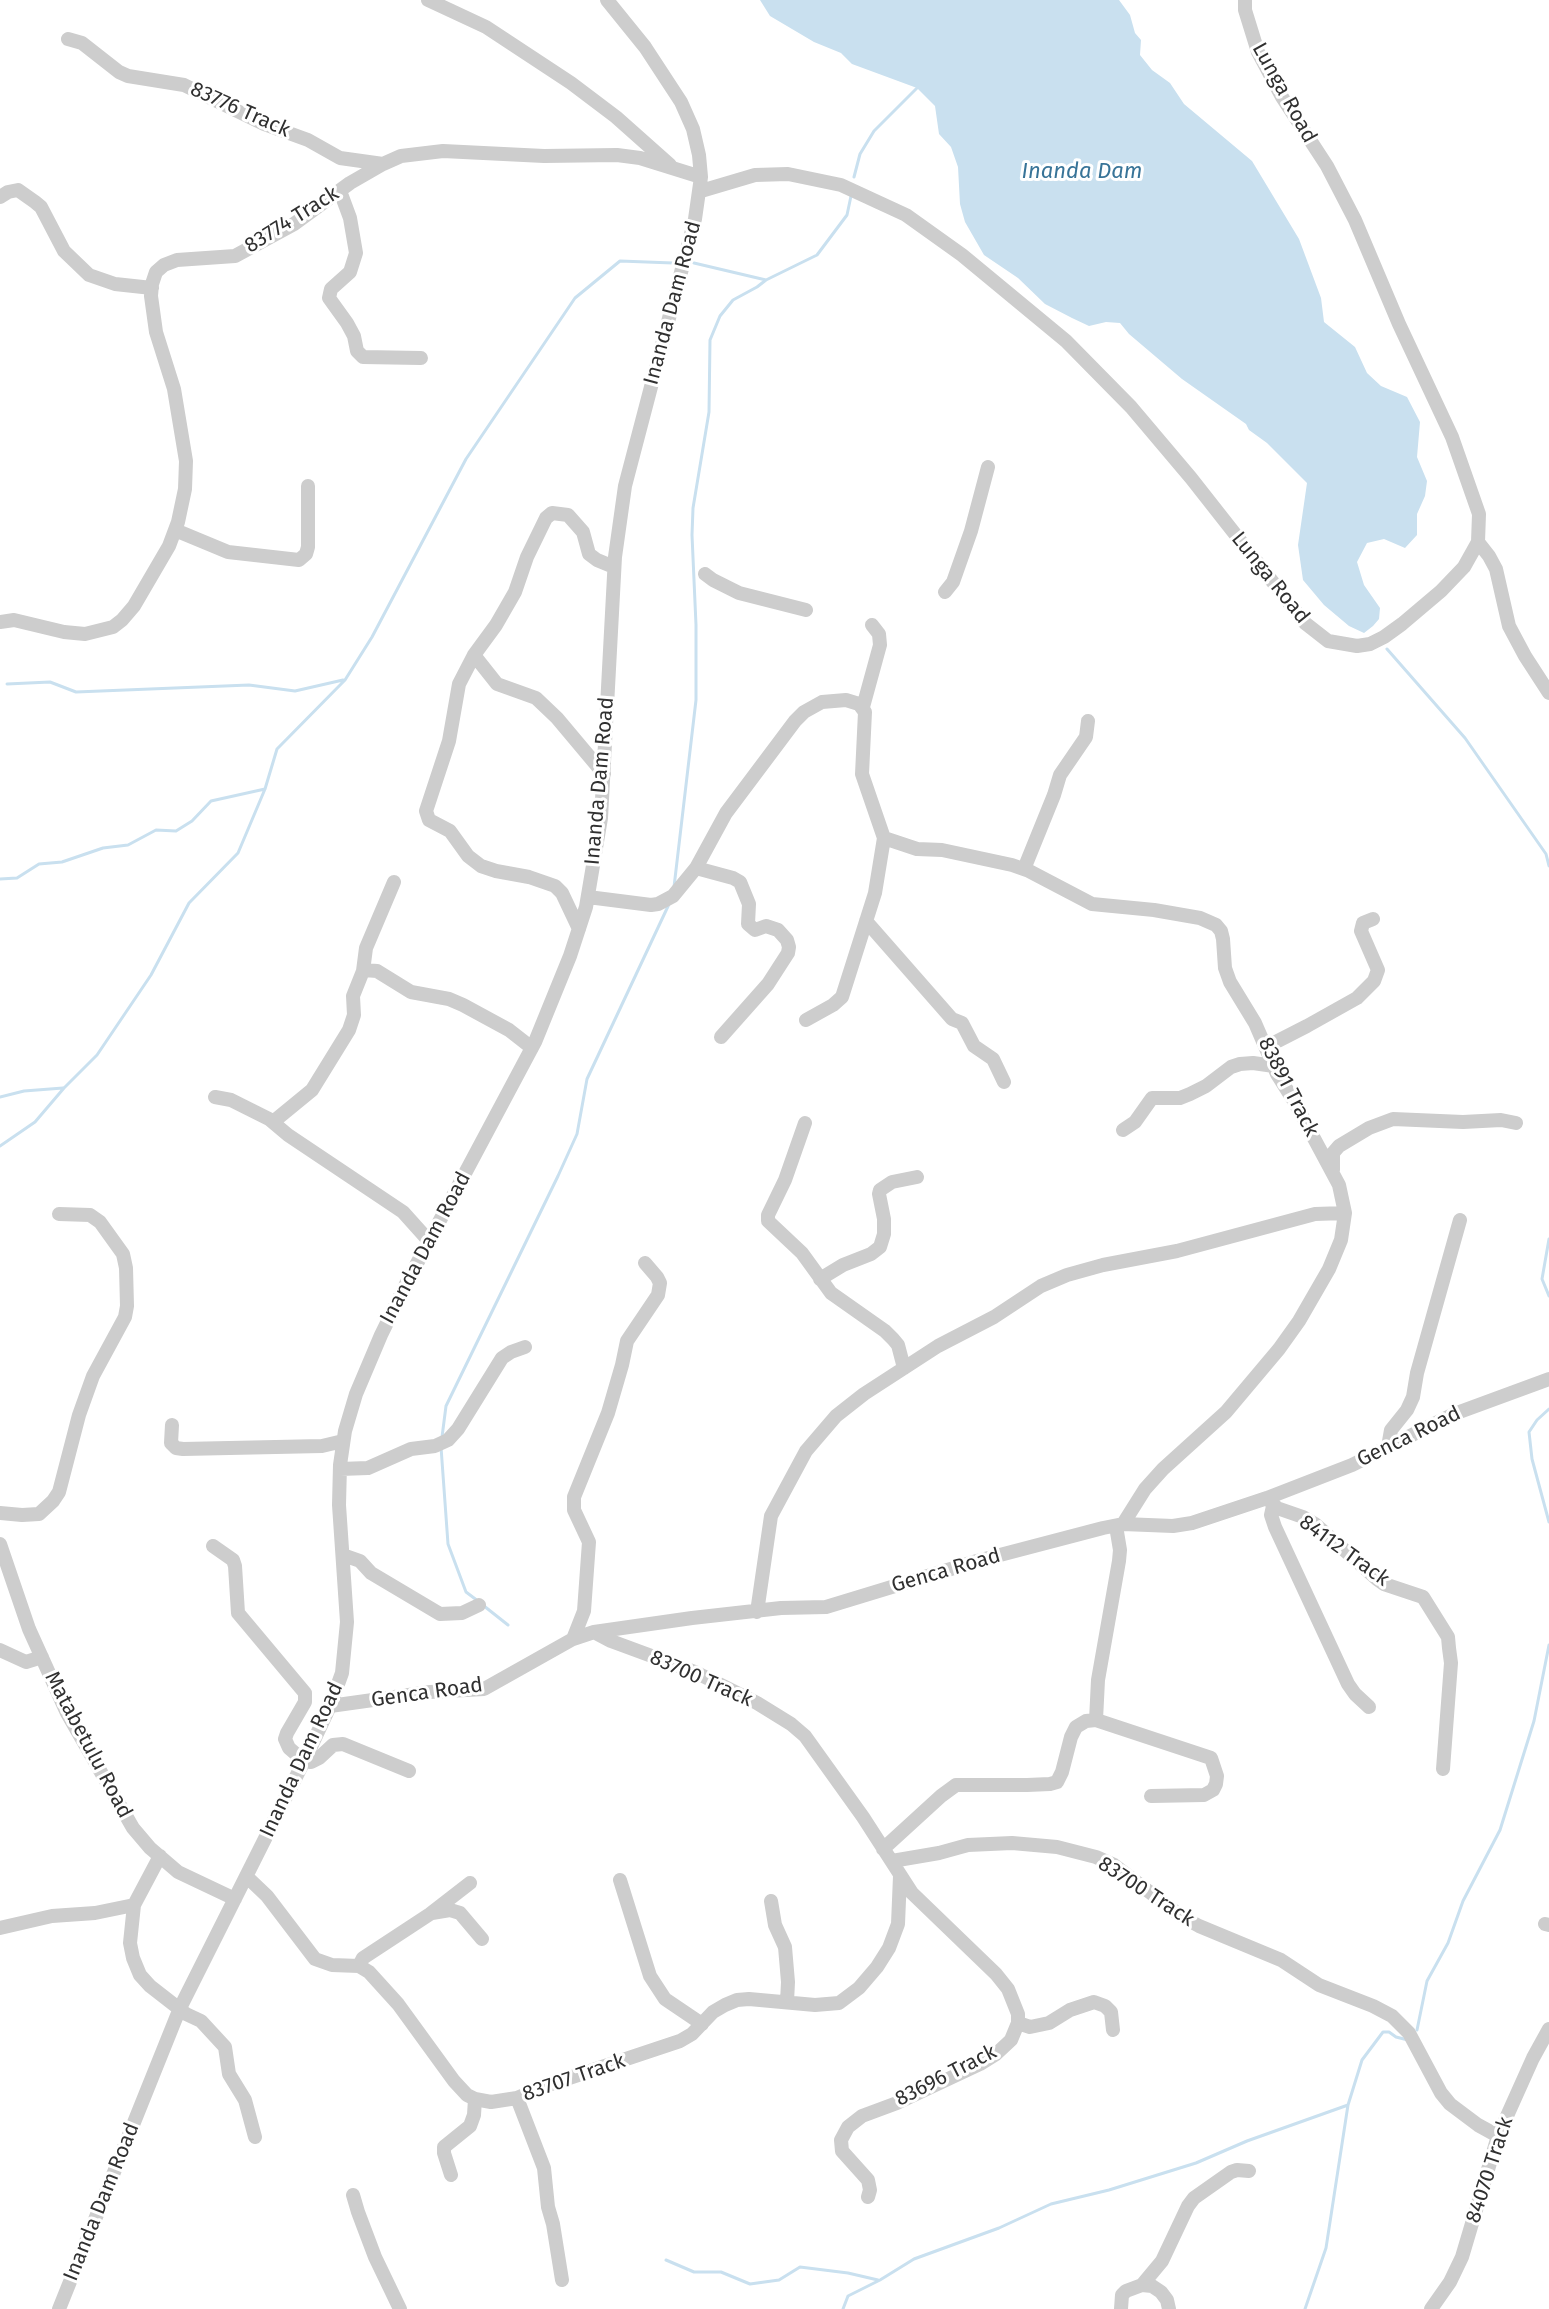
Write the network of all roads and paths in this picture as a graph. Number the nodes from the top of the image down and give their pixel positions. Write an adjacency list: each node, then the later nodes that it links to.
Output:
1 (428, 0): 6 (street)
2 (607, 0): 7 (street, Inanda Dam Road)
3 (1245, 0): 15 (street, Lunga Road)
4 (68, 39): 5 (street, 83776 Track)
5 (382, 164): 6 (street, 83774 Track); 8 (street, 83774 Track)
6 (674, 169): 7 (street, 83774 Track)
7 (701, 184): 15 (street, Lunga Road); 16 (street, Inanda Dam Road)
8 (340, 191): 10 (street, 83774 Track); 11 (street)
9 (0, 197): 10 (street)
10 (152, 288): 14 (street)
11 (421, 358)
12 (988, 467): 18 (street)
13 (308, 486): 14 (street)
14 (175, 530): 20 (street)
15 (1479, 542): 23 (street)
16 (614, 567): 22 (street); 26 (street, Inanda Dam Road)
17 (705, 574): 19 (street)
18 (945, 592)
19 (806, 610)
20 (0, 622)
21 (872, 625): 24 (street)
22 (474, 655): 26 (street); 34 (street)
23 (1549, 693)
24 (863, 707): 27 (street); 28 (street)
25 (1088, 721): 29 (street)
26 (604, 774): 31 (street, Inanda Dam Road)
27 (884, 838): 29 (street, 83891 Track); 33 (street)
28 (696, 868): 31 (street); 37 (street)
29 (1024, 869): 38 (street, 83891 Track)
30 (394, 882): 35 (street)
31 (588, 897): 34 (street, Inanda Dam Road)
32 (1373, 919): 38 (street)
33 (866, 921): 36 (street); 41 (street)
34 (579, 929): 39 (street, Inanda Dam Road)
35 (364, 970): 39 (street); 43 (street)
36 (806, 1020)
37 (721, 1037)
38 (1266, 1047): 40 (street, 83891 Track)
39 (532, 1048): 52 (street, Inanda Dam Road)
40 (1274, 1066): 46 (street); 47 (street, 83891 Track)
41 (1004, 1082)
42 (215, 1097): 43 (street)
43 (273, 1122): 52 (street)
44 (805, 1123): 54 (street)
45 (1516, 1124): 47 (street)
46 (1123, 1130)
47 (1334, 1175): 49 (street, 83891 Track)
48 (917, 1177): 54 (street)
49 (1344, 1213): 56 (street); 64 (street, 83891 Track)
50 (59, 1214): 63 (street)
51 (1460, 1220): 60 (street)
52 (429, 1241): 59 (street, Inanda Dam Road)
53 (645, 1263): 71 (street)
54 (820, 1279): 56 (street)
55 (525, 1347): 61 (street)
56 (904, 1368): 69 (street)
57 (1549, 1379): 60 (street, Genca Road)
58 (172, 1425): 59 (street)
59 (343, 1442): 61 (street, Inanda Dam Road)
60 (1388, 1447): 62 (street, Genca Road)
61 (340, 1469): 67 (street, Inanda Dam Road)
62 (1270, 1502): 64 (street, Genca Road); 75 (street); 78 (street, 84112 Track)
63 (0, 1513)
64 (1120, 1525): 69 (street, Genca Road); 76 (street)
65 (0, 1544): 73 (street, Matabetulu Road)
66 (213, 1546): 77 (street)
67 (343, 1556): 68 (street); 74 (street, Inanda Dam Road)
68 (479, 1605)
69 (757, 1612): 70 (street, Genca Road)
70 (594, 1632): 71 (street, Genca Road); 81 (street, 83700 Track)
71 (573, 1639): 74 (street, Genca Road)
72 (0, 1650): 73 (street)
73 (42, 1657): 82 (street, Matabetulu Road)
74 (330, 1706): 77 (street, Inanda Dam Road)
75 (1369, 1707)
76 (1096, 1720): 80 (street); 81 (street)
77 (304, 1761): 79 (street); 84 (street, Inanda Dam Road)
78 (1443, 1769)
79 (409, 1771)
80 (1151, 1796)
81 (883, 1849): 83 (street, 83700 Track)
82 (160, 1856): 88 (street, Matabetulu Road); 90 (street)
83 (892, 1861): 85 (street); 103 (street, 83700 Track)
84 (246, 1876): 88 (street, Inanda Dam Road); 94 (street)
85 (900, 1876): 95 (street, 83707 Track); 97 (street)
86 (620, 1880): 98 (street)
87 (470, 1883): 91 (street)
88 (235, 1899): 96 (street, Inanda Dam Road)
89 (771, 1901): 95 (street)
90 (134, 1905): 92 (street); 96 (street)
91 (430, 1914): 93 (street); 94 (street)
92 (0, 1928)
93 (482, 1939)
94 (359, 1966): 102 (street)
95 (787, 2002): 98 (street, 83707 Track)
96 (180, 2008): 104 (street); 111 (street, Inanda Dam Road)
97 (1018, 2023): 100 (street); 108 (street, 83696 Track)
98 (702, 2024): 101 (street, 83707 Track)
99 (1549, 2029): 103 (street, 84070 Track)
100 (1113, 2030)
101 (517, 2098): 102 (street, 83707 Track); 109 (street)
102 (476, 2099): 106 (street)
103 (1498, 2136): 115 (street, 84070 Track)
104 (255, 2138)
105 (1248, 2171): 110 (street)
106 (451, 2175)
107 (353, 2194): 112 (street)
108 (868, 2198)
109 (562, 2280)
110 (1142, 2285): 113 (street); 114 (street)
111 (59, 2309)
112 (400, 2309)
113 (1121, 2309)
114 (1169, 2309)
115 (1431, 2309)

